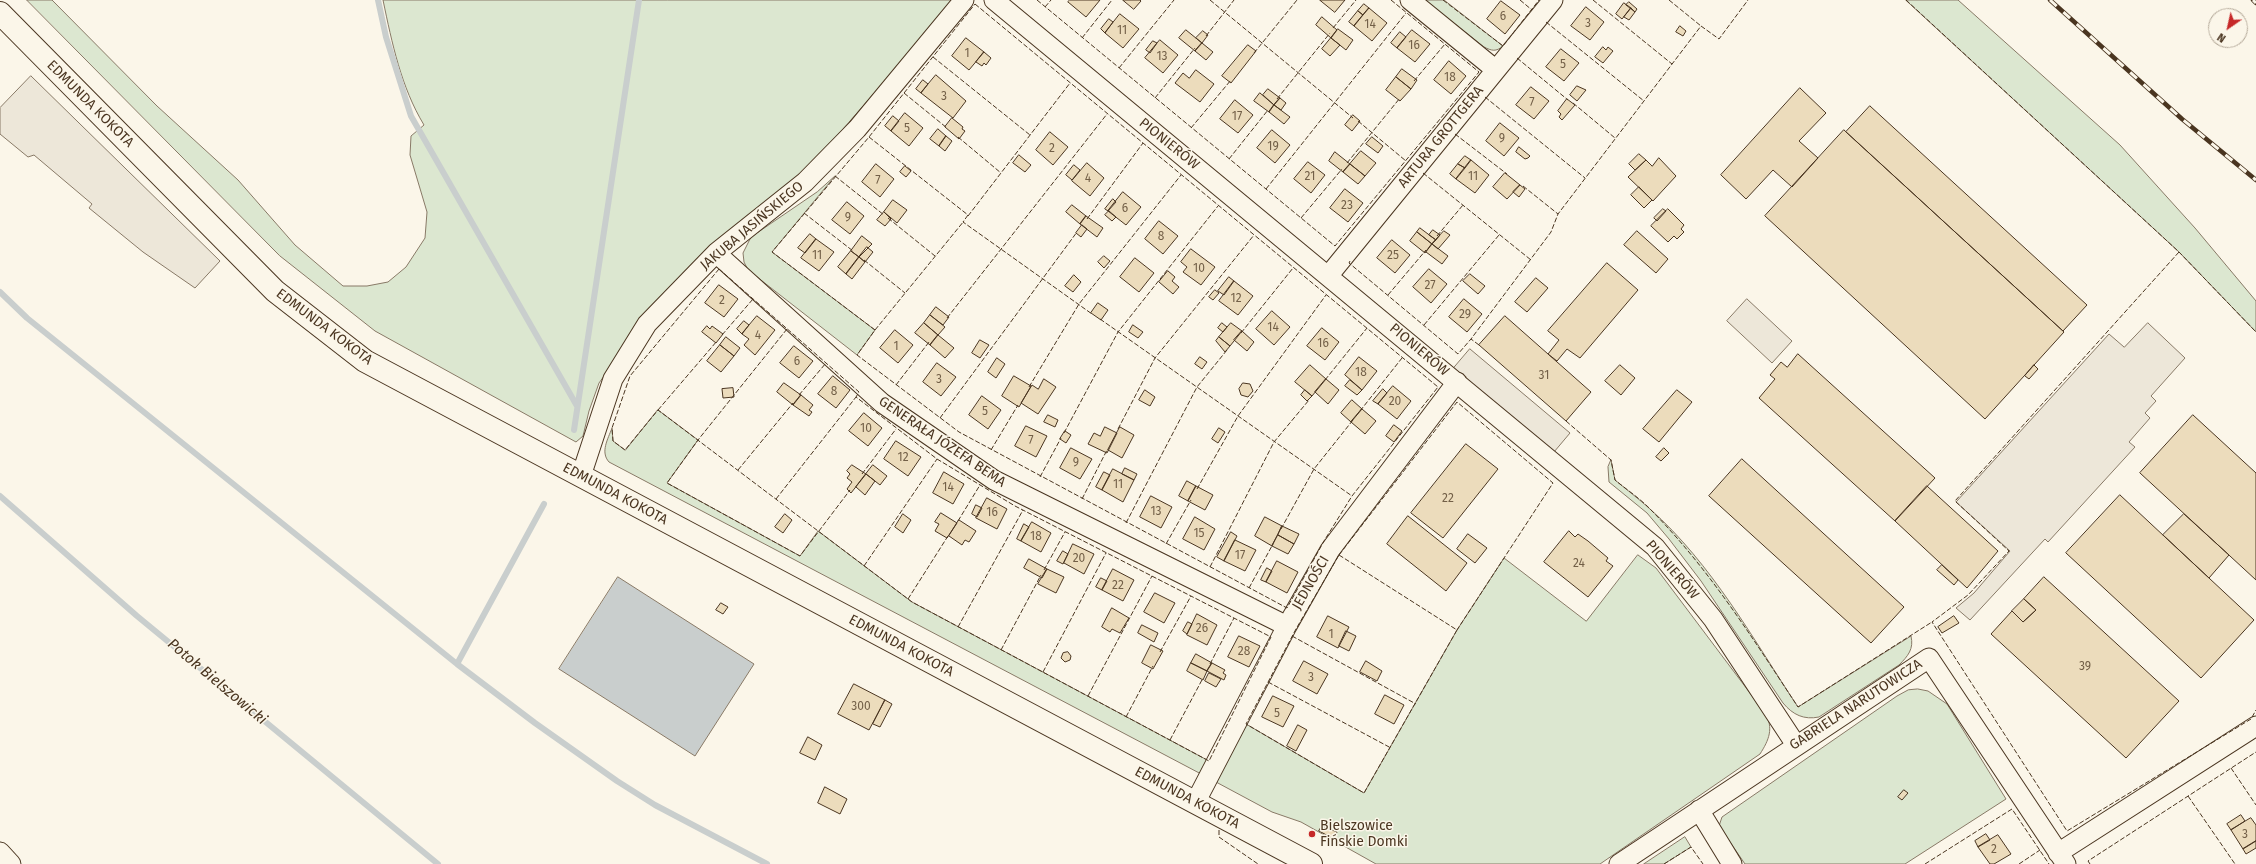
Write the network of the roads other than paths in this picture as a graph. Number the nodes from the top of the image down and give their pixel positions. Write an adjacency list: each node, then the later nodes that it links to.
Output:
1 (964, 0): 7 (street, JAKUBA JASIŃSKIEGO)
2 (994, 0): 8 (street, PIONIERÓW)
3 (1410, 0): 6 (street)
4 (1553, 0): 6 (street, ARTURA GROTTGERA)
5 (0, 12): 10 (street, EDMUNDA KOKOTA)
6 (1496, 70): 8 (street, ARTURA GROTTGERA)
7 (716, 253): 10 (street, JAKUBA JASIŃSKIEGO); 11 (street, GENERAŁA JÓZEFA BEMA)
8 (1329, 275): 9 (street, PIONIERÓW)
9 (1457, 382): 11 (street, JEDNOŚCI); 13 (street, PIONIERÓW)
10 (581, 476): 14 (street, EDMUNDA KOKOTA)
11 (1287, 626): 14 (street, JEDNOŚCI)
12 (2256, 726): 17 (street)
13 (1796, 745): 15 (street, GABRIELA NARUTOWICZA); 17 (street, GABRIELA NARUTOWICZA)
14 (1195, 803): 19 (street, EDMUNDA KOKOTA)
15 (1699, 810): 20 (street, GABRIELA NARUTOWICZA); 21 (street)
16 (0, 852): 18 (street)
17 (2062, 858)
18 (11, 864)
19 (1310, 864)
20 (1618, 864)
21 (1732, 864)

